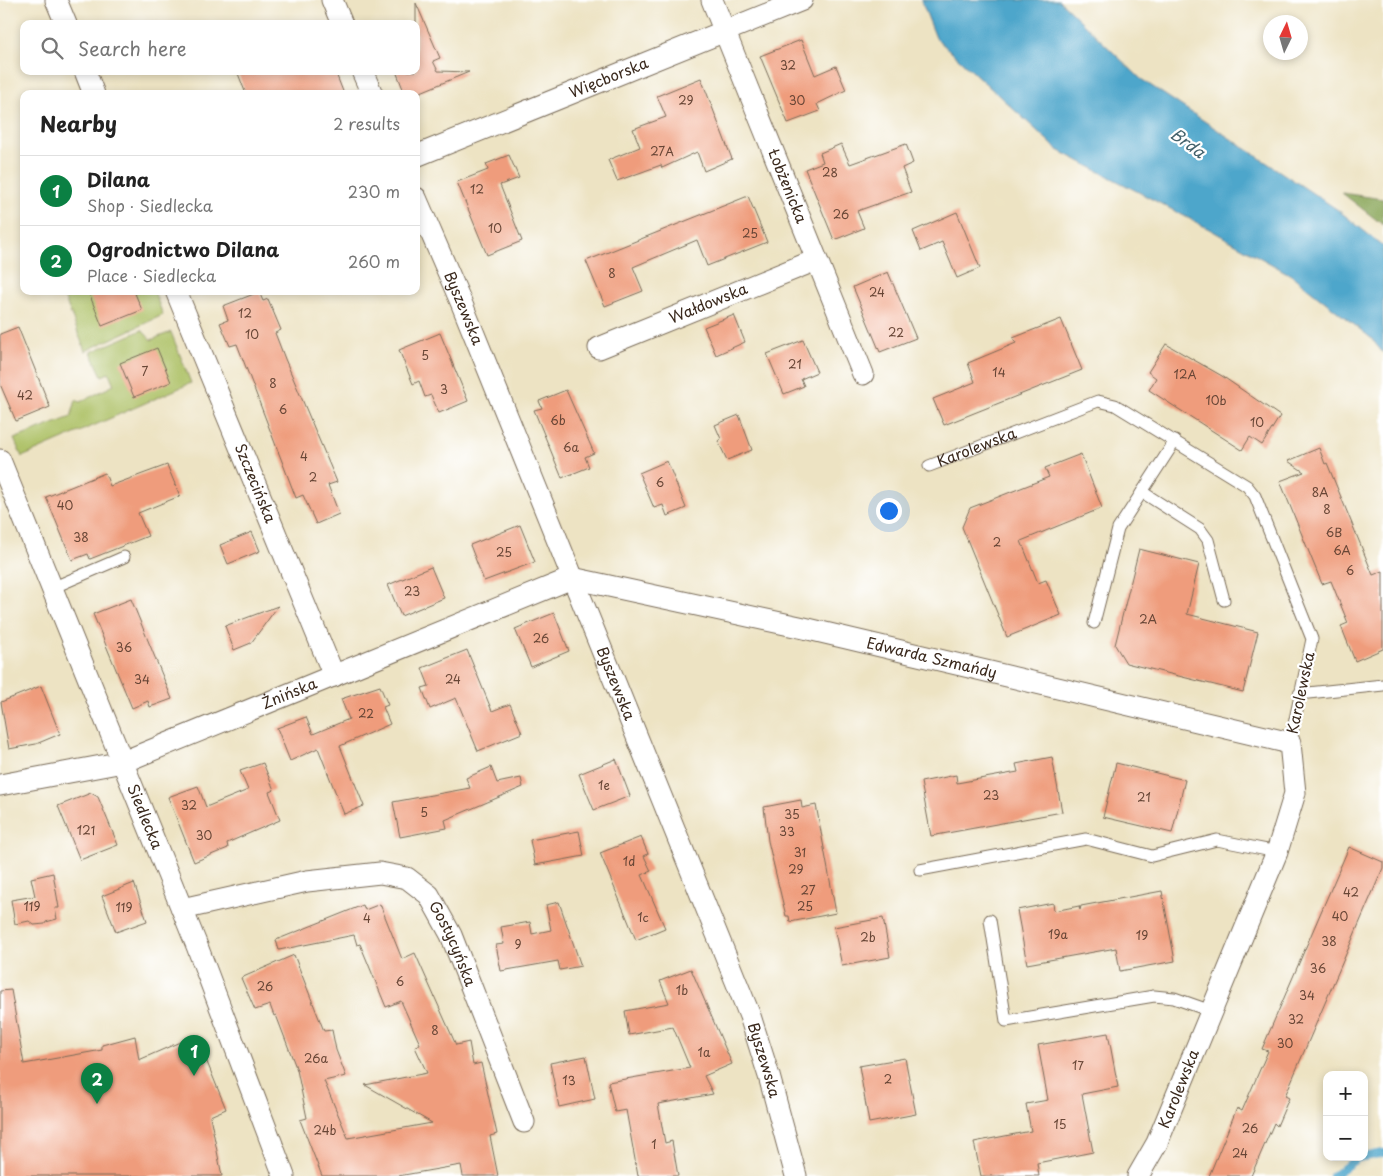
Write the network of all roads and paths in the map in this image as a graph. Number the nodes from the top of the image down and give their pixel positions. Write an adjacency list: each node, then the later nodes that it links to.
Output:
1 (56, 0): 5 (street)
2 (332, 0): 6 (street)
3 (712, 0): 7 (street, Łobżenicka)
4 (802, 0): 7 (street, Więcborska)
5 (64, 20)
6 (340, 20)
7 (724, 30): 12 (street, Więcborska); 14 (street, Łobżenicka)
8 (87, 75): 10 (street)
9 (364, 75): 11 (street)
10 (92, 90)
11 (370, 90)
12 (420, 154)
13 (420, 208): 23 (street, Byszewska)
14 (816, 260): 16 (street, Wałdowska); 17 (street, Łobżenicka)
15 (178, 295): 27 (street, Szczecińska)
16 (599, 348)
17 (863, 374)
18 (1175, 442): 19 (lane, Karolewska); 21 (lane); 29 (lane, Karolewska)
19 (929, 466)
20 (2, 468): 24 (street, Siedlecka)
21 (1142, 492): 25 (lane); 26 (lane)
22 (124, 557): 24 (lane)
23 (572, 578): 27 (street, Żnińska); 30 (street, Edwarda Szmańdy); 40 (street, Byszewska)
24 (52, 588): 31 (street, Siedlecka)
25 (1224, 600)
26 (1094, 623)
27 (334, 676): 31 (street, Żnińska)
28 (1383, 685): 29 (lane)
29 (1299, 694): 30 (lane, Karolewska)
30 (1290, 743): 33 (street, Karolewska)
31 (123, 762): 32 (street, Żnińska); 35 (street, Siedlecka)
32 (0, 785)
33 (1277, 852): 34 (lane); 37 (street, Karolewska)
34 (920, 870)
35 (182, 909): 38 (street, Gostycyńska); 39 (street, Siedlecka)
36 (990, 920): 37 (lane)
37 (1211, 1011): 41 (street, Karolewska)
38 (524, 1122)
39 (284, 1176)
40 (796, 1176)
41 (1138, 1176)

